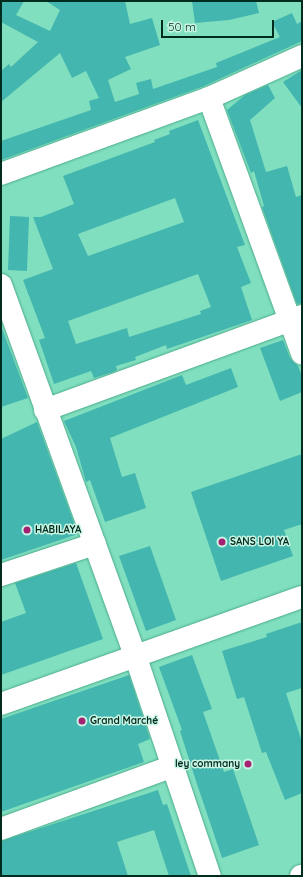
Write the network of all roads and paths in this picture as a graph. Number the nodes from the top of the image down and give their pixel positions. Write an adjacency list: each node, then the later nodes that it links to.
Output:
1 (302, 56): 2 (street)
2 (209, 98): 3 (street); 5 (street)
3 (1, 174)
4 (1, 285): 7 (street)
5 (296, 319): 6 (street); 7 (street)
6 (302, 354)
7 (45, 410): 8 (street)
8 (95, 544): 9 (street); 11 (street)
9 (1, 575)
10 (302, 597): 11 (street)
11 (136, 656): 12 (street); 13 (street)
12 (1, 704)
13 (173, 766): 14 (street); 15 (street)
14 (1, 829)
15 (210, 876)

